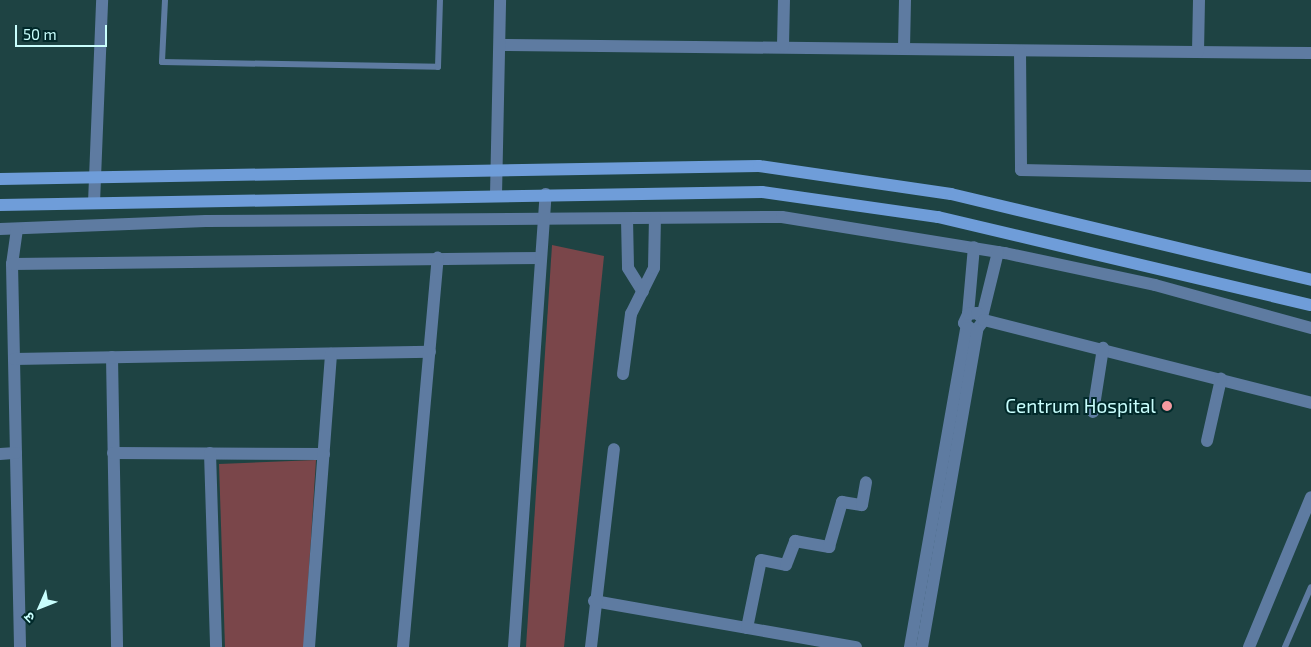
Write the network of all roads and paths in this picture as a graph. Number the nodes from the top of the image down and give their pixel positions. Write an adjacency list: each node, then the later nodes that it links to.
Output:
1 (102, 0): 15 (street)
2 (165, 0): 3 (lane)
3 (440, 0)
4 (500, 0): 8 (street)
5 (784, 0): 9 (street)
6 (905, 0): 10 (street)
7 (1199, 0): 12 (street)
8 (500, 45): 9 (street); 14 (street)
9 (783, 46): 10 (street)
10 (904, 48): 11 (street)
11 (1020, 50): 12 (street); 16 (street)
12 (1198, 52): 13 (street)
13 (1311, 53)
14 (497, 170): 15 (street); 19 (street); 32 (street)
15 (95, 176): 17 (street); 20 (street)
16 (1311, 176)
17 (0, 179)
18 (546, 194): 19 (street); 24 (street); 34 (street)
19 (496, 195): 20 (street)
20 (94, 203): 21 (street)
21 (0, 205)
22 (627, 218): 23 (street); 24 (street); 33 (street)
23 (654, 218): 27 (street); 33 (street)
24 (544, 219): 25 (street); 30 (street)
25 (17, 229): 26 (street); 31 (street)
26 (0, 230)
27 (974, 248): 28 (street); 35 (street)
28 (998, 252): 35 (street); 36 (street)
29 (438, 258): 30 (street); 31 (street); 38 (street)
30 (541, 258): 63 (street)
31 (12, 264): 41 (street)
32 (1311, 280)
33 (643, 292): 42 (street)
34 (1311, 305)
35 (977, 324): 37 (street); 66 (street); 67 (street)
36 (1311, 328)
37 (1104, 348): 43 (street); 45 (street)
38 (430, 352): 39 (street); 62 (street)
39 (331, 354): 40 (street); 52 (street)
40 (112, 357): 41 (street); 48 (street)
41 (14, 359): 51 (street)
42 (623, 374)
43 (1221, 379): 44 (street); 46 (street)
44 (1311, 403)
45 (1093, 412)
46 (1207, 442)
47 (614, 449): 56 (street)
48 (113, 453): 49 (street); 59 (street)
49 (210, 453): 52 (street); 60 (street)
50 (0, 454): 51 (street)
51 (16, 454): 58 (street)
52 (324, 454): 61 (street)
53 (866, 482): 57 (street)
54 (1311, 497): 68 (street)
55 (1311, 587): 69 (lane)
56 (594, 601): 57 (street); 64 (street)
57 (746, 628): 65 (street)
58 (20, 647)
59 (117, 647)
60 (216, 647)
61 (309, 647)
62 (403, 647)
63 (514, 647)
64 (591, 647)
65 (856, 647)
66 (910, 647)
67 (922, 647)
68 (1249, 647)
69 (1285, 647)

